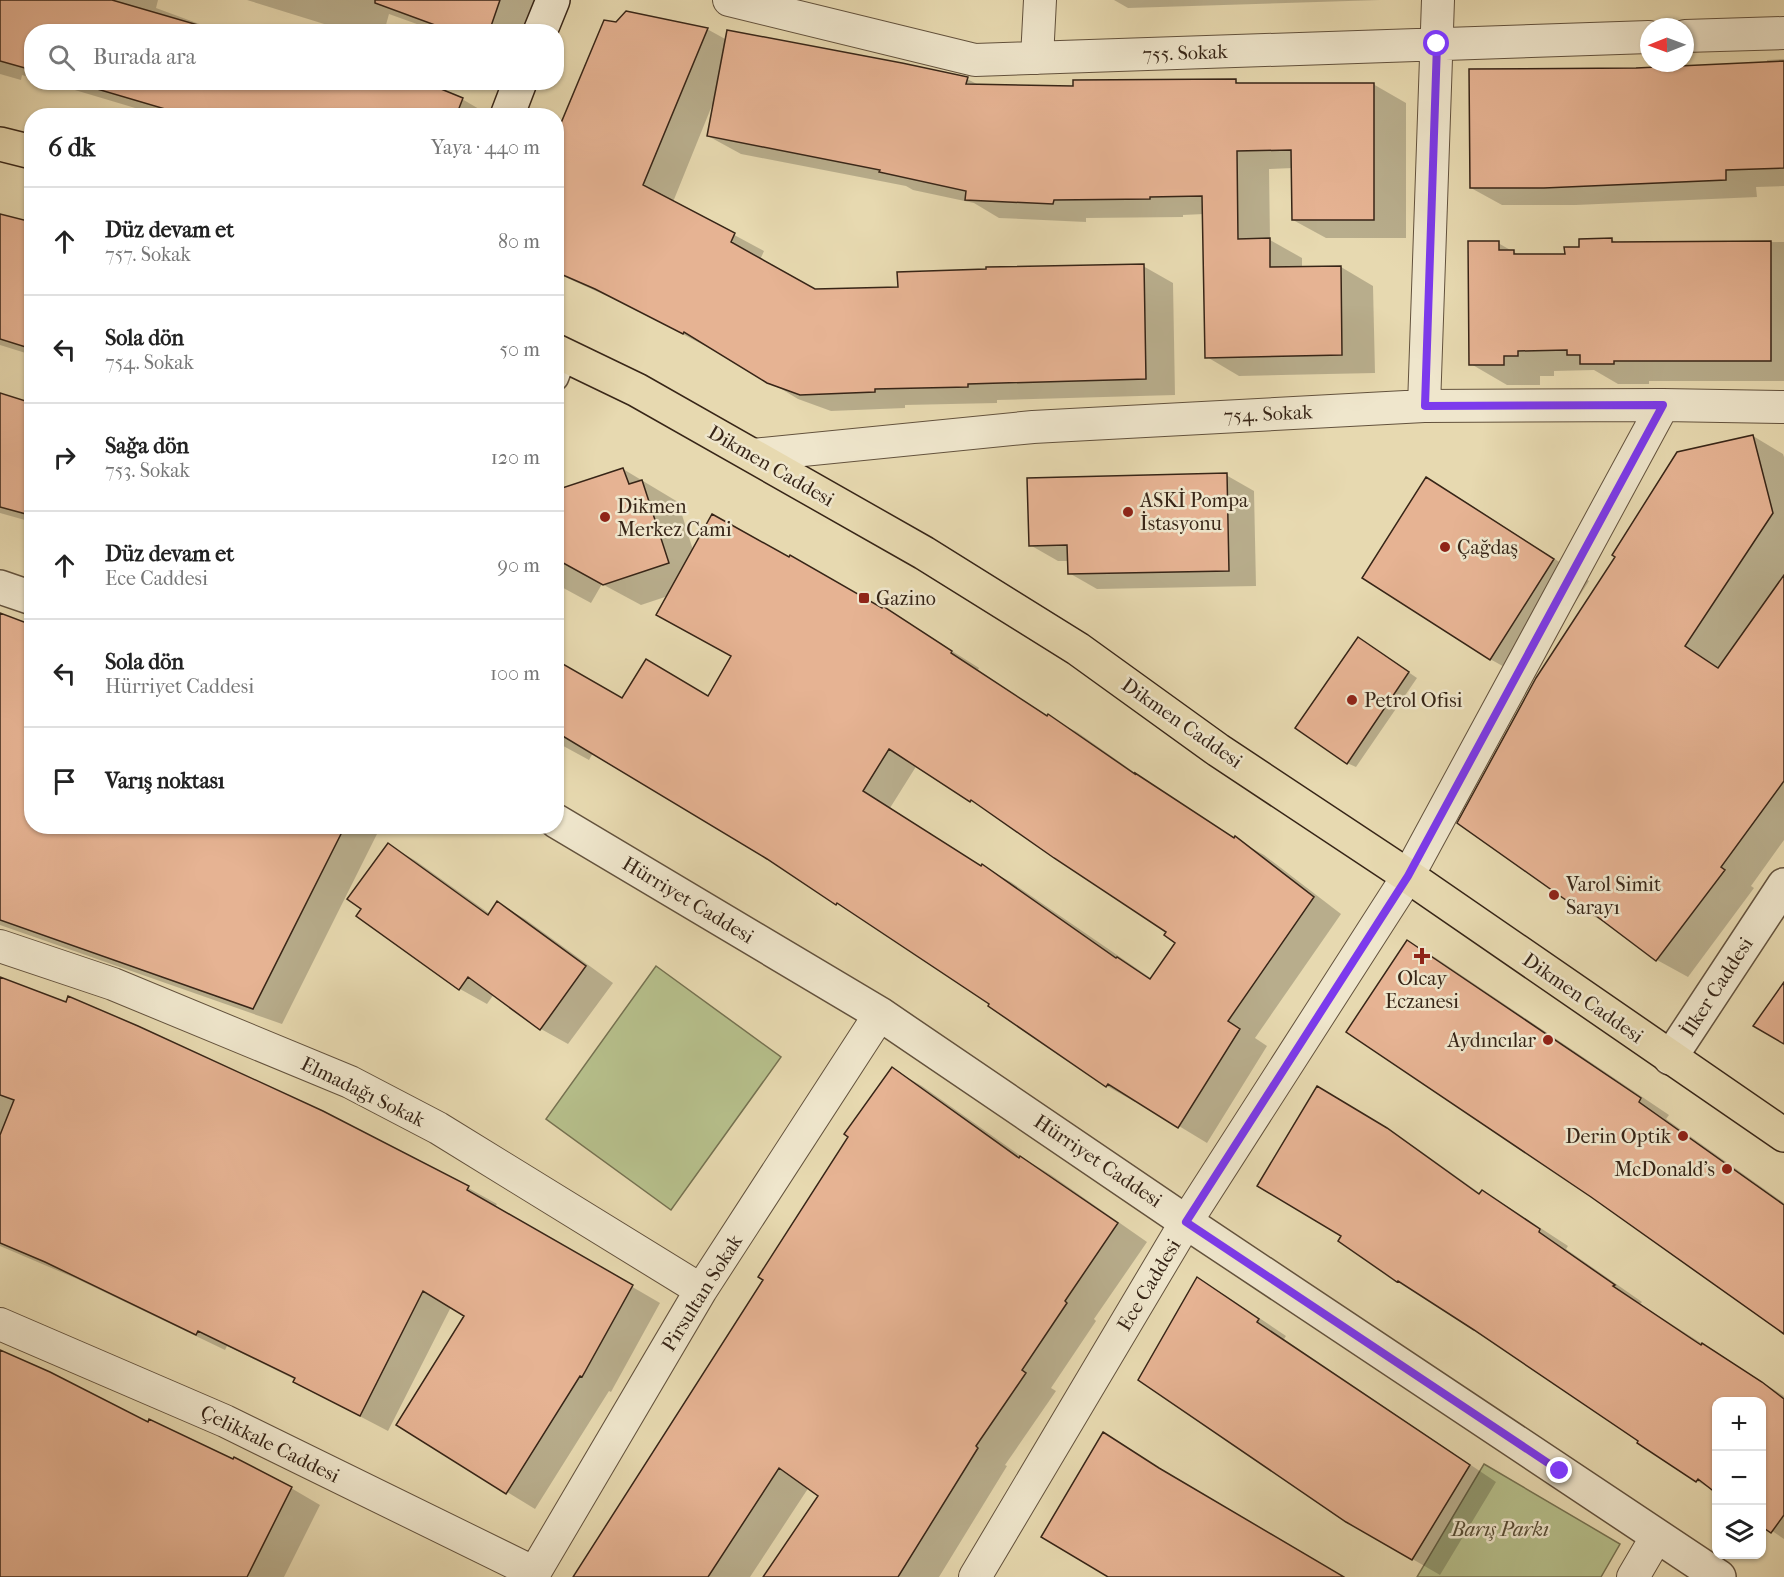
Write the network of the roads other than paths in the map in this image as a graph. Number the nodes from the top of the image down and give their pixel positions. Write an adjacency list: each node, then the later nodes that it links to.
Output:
1 (553, 0): 5 (street)
2 (729, 0): 10 (street, 755. Sokak)
3 (1040, 0): 10 (street)
4 (1438, 0): 9 (street)
5 (543, 24)
6 (1784, 33): 7 (street)
7 (1694, 36)
8 (1640, 37): 9 (street, 755. Sokak)
9 (1437, 44): 10 (street, 755. Sokak); 17 (street)
10 (1037, 58)
11 (517, 90): 12 (street)
12 (510, 108)
13 (0, 144): 14 (main road)
14 (24, 151)
15 (564, 363): 19 (main road, Dikmen Caddesi)
16 (1663, 405): 17 (street, 754. Sokak); 18 (street, 754. Sokak); 23 (street, Ece Caddesi)
17 (1425, 406): 19 (street, 754. Sokak)
18 (1784, 407)
19 (753, 456): 23 (main road, Dikmen Caddesi)
20 (0, 587): 21 (street)
21 (24, 595)
22 (564, 826): 26 (street, Hürriyet Caddesi)
23 (1408, 876): 27 (main road, Dikmen Caddesi); 29 (street, Ece Caddesi)
24 (1784, 885): 27 (street, İlker Caddesi)
25 (0, 946): 30 (street, Elmadağı Sokak)
26 (880, 1014): 29 (street, Hürriyet Caddesi); 30 (street, Pirsultan Sokak)
27 (1670, 1058): 28 (main road, Dikmen Caddesi)
28 (1784, 1135)
29 (1186, 1222): 32 (street, Hürriyet Caddesi); 34 (street, Ece Caddesi)
30 (701, 1290): 33 (street, Pirsultan Sokak)
31 (0, 1324): 33 (street, Çelikkale Caddesi)
32 (1657, 1536): 35 (street); 36 (street, Hürriyet Caddesi)
33 (534, 1575)
34 (975, 1577)
35 (1633, 1577)
36 (1719, 1577)

